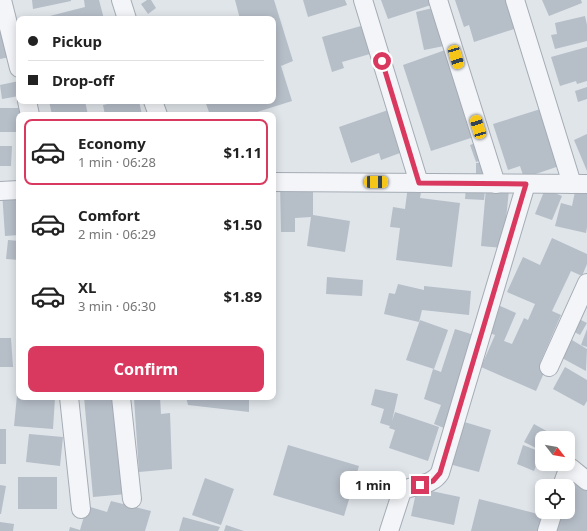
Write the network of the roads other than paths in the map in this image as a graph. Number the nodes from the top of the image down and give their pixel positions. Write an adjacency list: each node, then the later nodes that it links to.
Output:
1 (2, 0): 7 (street)
2 (121, 0): 6 (street)
3 (363, 0): 9 (street)
4 (438, 0): 10 (street)
5 (515, 0): 12 (street)
6 (126, 16)
7 (16, 56)
8 (276, 182): 9 (street)
9 (419, 183): 10 (street)
10 (496, 184): 11 (street)
11 (526, 184): 12 (street); 24 (street)
12 (579, 184)
13 (16, 190): 14 (street)
14 (0, 191)
15 (587, 282): 16 (street)
16 (549, 366)
17 (69, 400): 22 (street)
18 (121, 400): 21 (street)
19 (564, 479): 20 (street)
20 (587, 482)
21 (132, 499)
22 (81, 509)
23 (551, 519): 25 (street)
24 (389, 531)
25 (547, 531)

